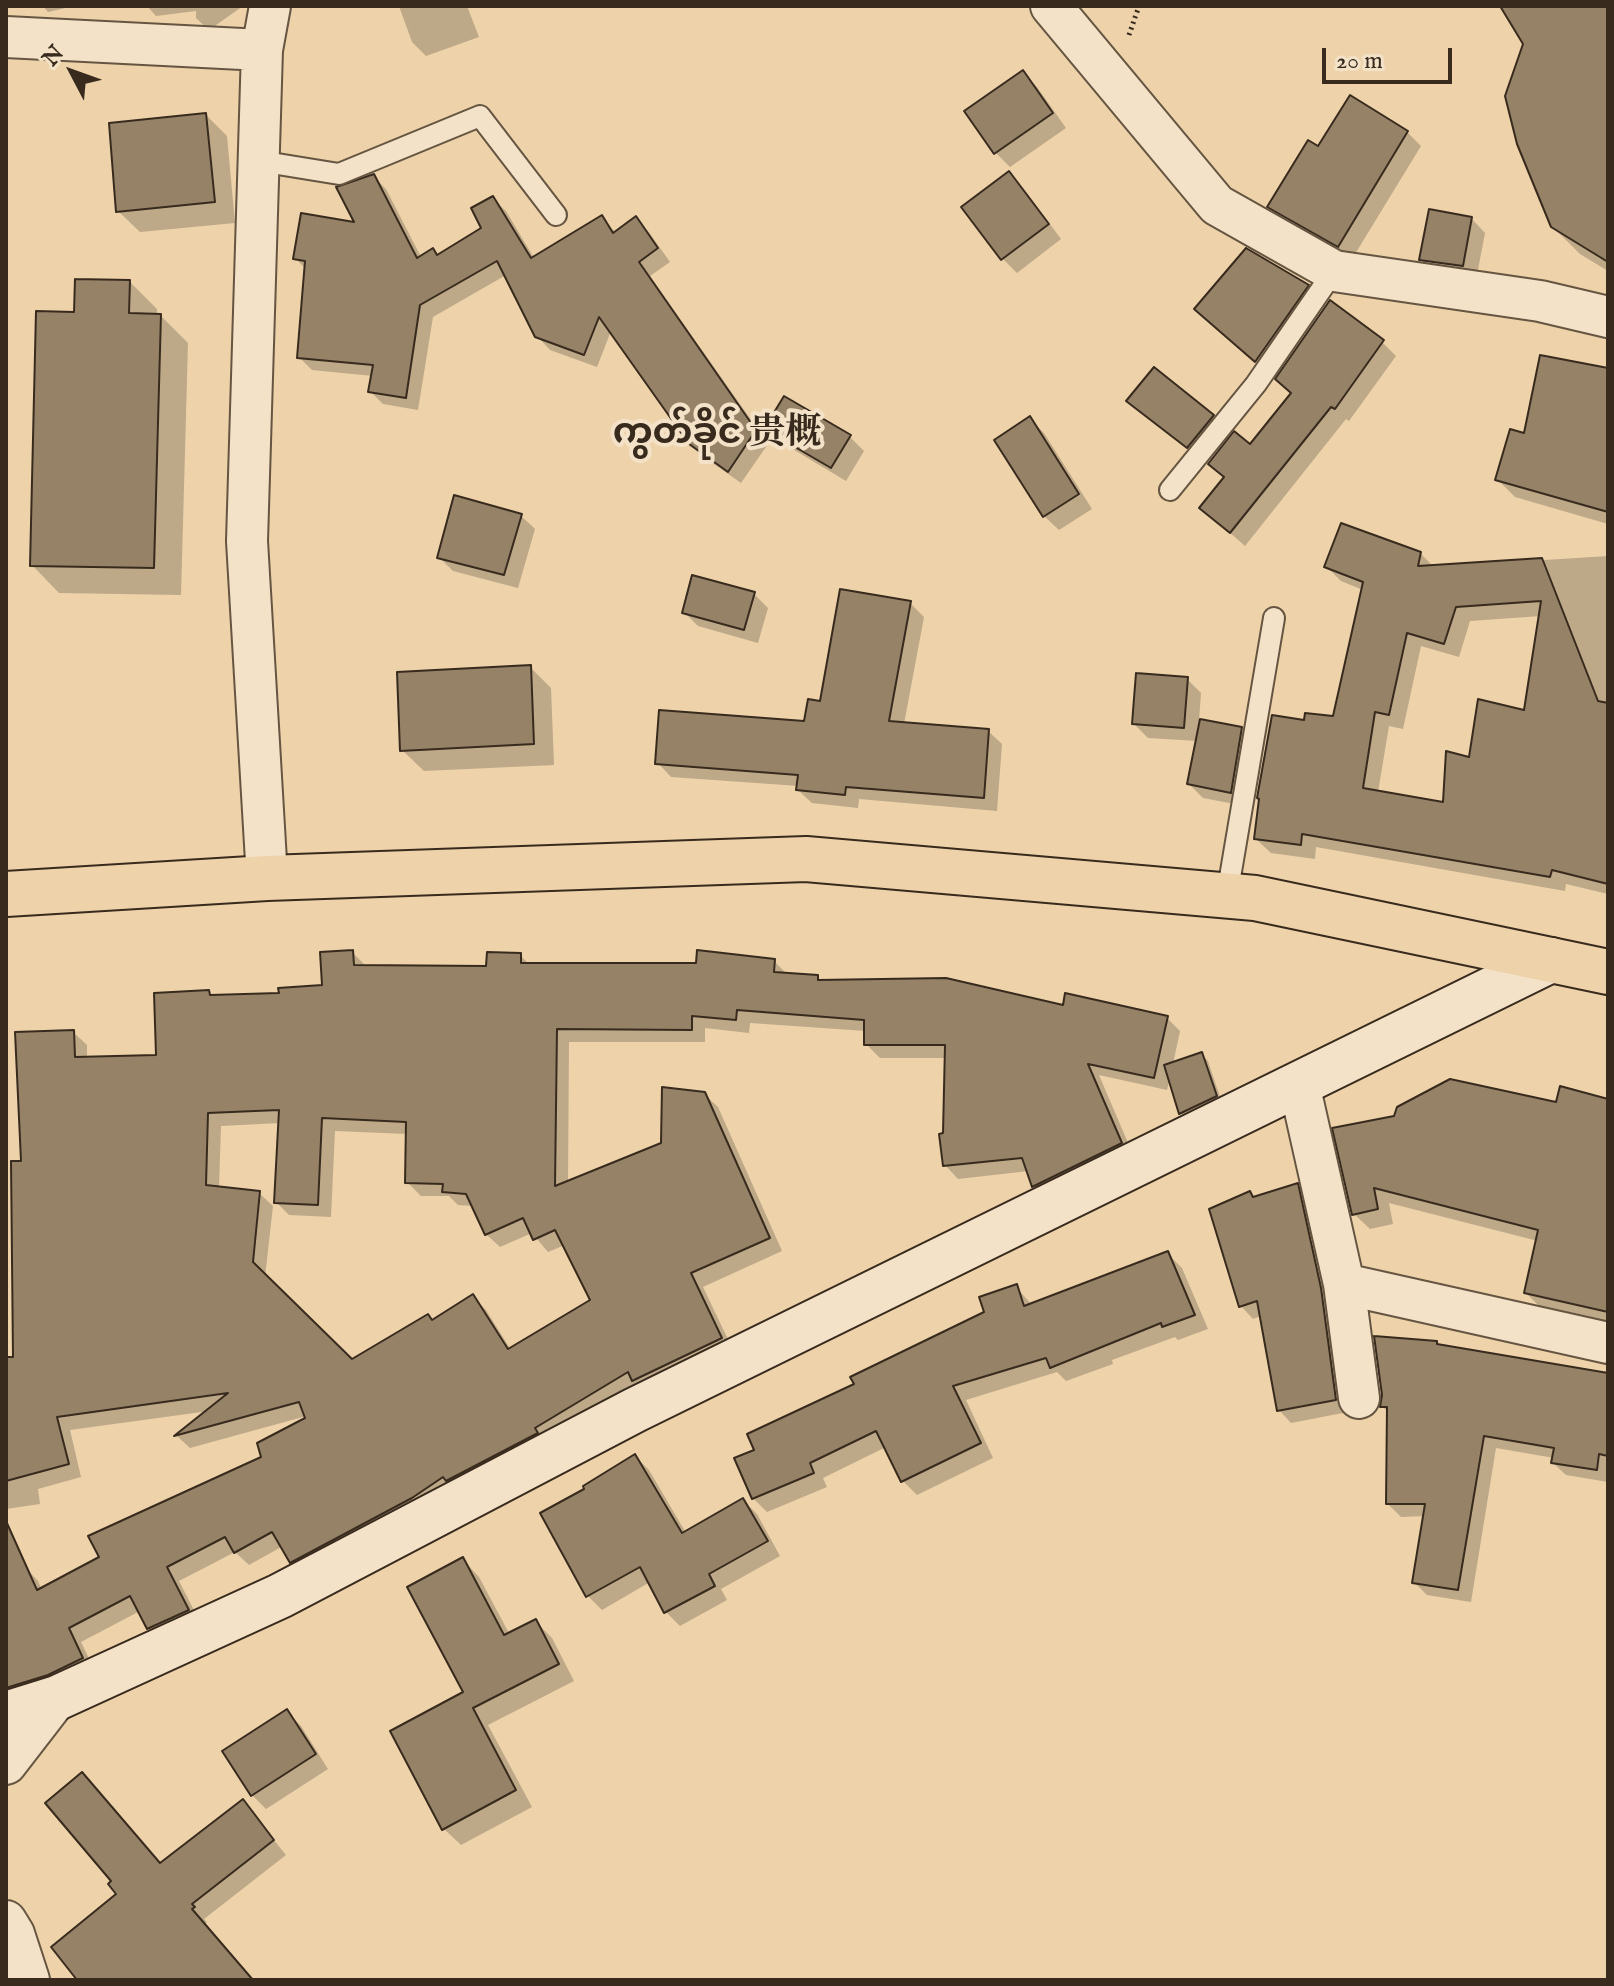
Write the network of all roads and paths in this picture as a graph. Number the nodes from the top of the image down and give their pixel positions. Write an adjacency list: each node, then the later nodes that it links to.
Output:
1 (270, 6): 4 (street)
2 (1051, 6): 7 (street)
3 (6, 37): 4 (street)
4 (262, 50): 5 (street)
5 (259, 161): 6 (lane); 11 (street)
6 (556, 215)
7 (1334, 271): 8 (street); 9 (lane)
8 (1608, 317)
9 (1170, 490)
10 (1274, 618): 13 (lane)
11 (267, 878): 12 (highway); 13 (highway)
12 (6, 894)
13 (1227, 895): 14 (highway)
14 (1551, 960): 15 (highway); 16 (street)
15 (1608, 972)
16 (1299, 1084): 17 (street); 20 (street)
17 (1344, 1284): 18 (street); 19 (street)
18 (1608, 1343)
19 (1359, 1398)
20 (57, 1698): 21 (street); 22 (street)
21 (6, 1714)
22 (6, 1764)
23 (6, 1921): 24 (street)
24 (29, 1980)

